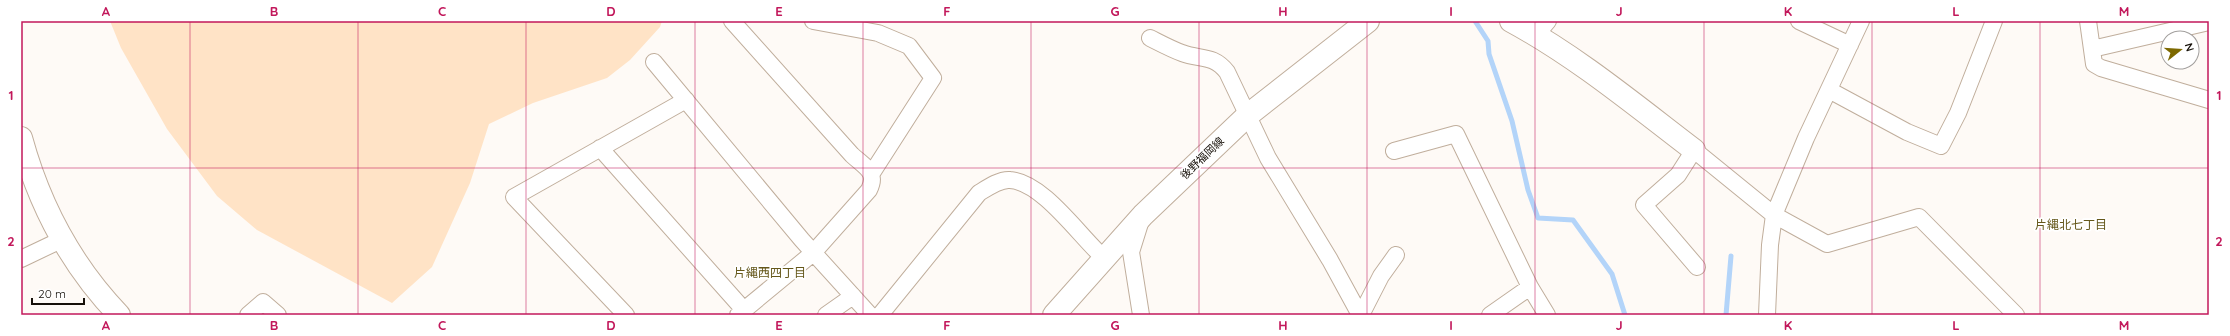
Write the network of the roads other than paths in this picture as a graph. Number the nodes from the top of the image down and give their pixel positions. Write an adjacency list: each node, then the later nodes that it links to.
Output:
1 (732, 21): 23 (street)
2 (813, 21): 23 (street)
3 (1368, 21): 18 (main road, 後野福岡線)
4 (1511, 21): 10 (main road)
5 (1799, 21): 12 (street)
6 (1861, 21): 12 (street)
7 (1994, 21): 15 (street)
8 (2088, 21): 13 (street)
9 (2209, 22): 13 (street)
10 (1542, 28): 21 (main road)
11 (1150, 38): 18 (street)
12 (1850, 45): 15 (street)
13 (2092, 49): 17 (street)
14 (654, 62): 16 (street)
15 (1829, 90): 25 (street)
16 (686, 100): 20 (street); 27 (street)
17 (2209, 100)
18 (1248, 114): 24 (main road, 後野福岡線); 44 (street)
19 (21, 138): 26 (main road)
20 (600, 148): 34 (street); 35 (street)
21 (1694, 150): 25 (street); 31 (street)
22 (1394, 151): 32 (street)
23 (872, 173): 27 (street)
24 (1143, 215): 30 (main road, 後野福岡線); 43 (street)
25 (1774, 216): 47 (street); 48 (street)
26 (62, 239): 29 (street); 36 (main road)
27 (813, 253): 33 (street); 34 (street)
28 (1396, 255): 44 (street)
29 (21, 259)
30 (1105, 259): 41 (street); 42 (main road, 後野福岡線)
31 (1697, 267)
32 (1530, 287): 45 (street); 46 (street)
33 (853, 296): 39 (street); 40 (street)
34 (741, 312)
35 (621, 313)
36 (119, 315)
37 (248, 315): 38 (street)
38 (278, 315)
39 (826, 315)
40 (870, 315)
41 (880, 315)
42 (1054, 315)
43 (1141, 315)
44 (1361, 315)
45 (1490, 315)
46 (1547, 315)
47 (1767, 315)
48 (2016, 315)

